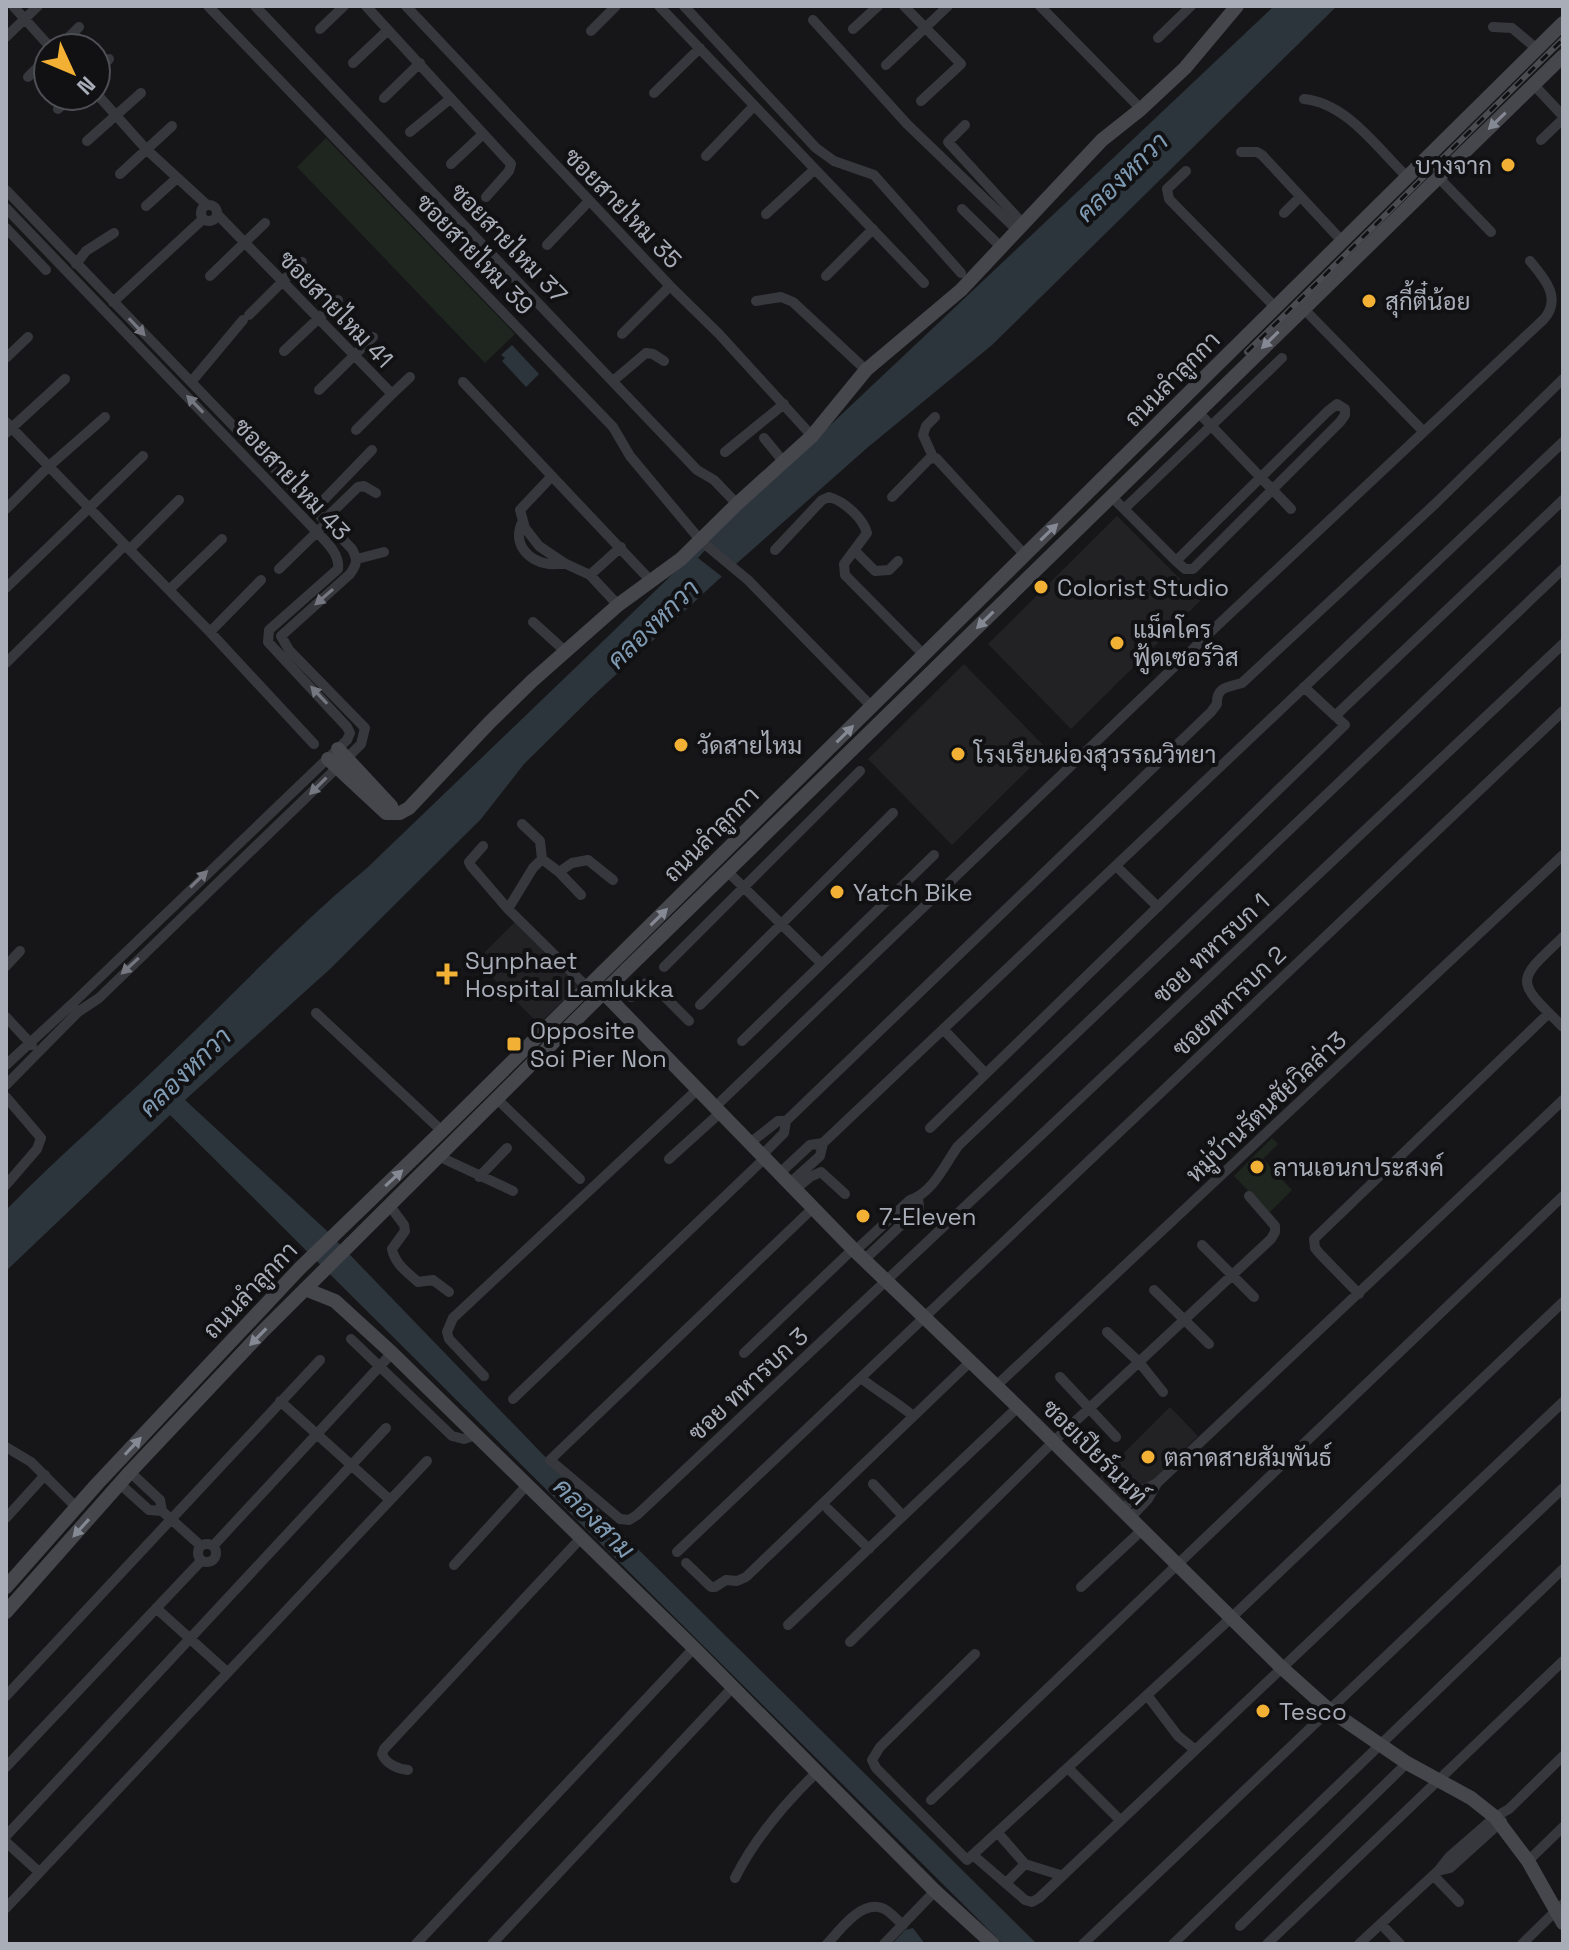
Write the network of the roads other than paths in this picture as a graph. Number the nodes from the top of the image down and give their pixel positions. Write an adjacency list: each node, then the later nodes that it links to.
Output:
1 (13, 6): 17 (street)
2 (38, 6): 17 (street)
3 (208, 6): 163 (street, ซอยสายไหม 39)
4 (255, 6): 121 (street, ซอยสายไหม 37)
5 (344, 6): 23 (street)
6 (366, 6): 25 (street)
7 (406, 6): 70 (street, ซอยสายไหม 35)
8 (616, 6): 26 (street)
9 (659, 6): 31 (street)
10 (684, 6): 96 (street)
11 (878, 6): 24 (street)
12 (904, 6): 22 (street)
13 (948, 6): 22 (street)
14 (1040, 6): 47 (street)
15 (1191, 6): 30 (street)
16 (1237, 6): 47 (main road)
17 (25, 19): 27 (street); 29 (street)
18 (813, 20): 81 (street)
19 (1563, 23): 32 (main road, ถนนลำลูกกา)
20 (79, 27): 28 (street)
21 (1493, 27): 32 (street)
22 (925, 28): 36 (street); 45 (street)
23 (320, 29)
24 (853, 29)
25 (388, 30): 34 (street); 35 (street)
26 (591, 31)
27 (37, 32)
28 (74, 32)
29 (6, 37)
30 (1158, 38)
31 (700, 48): 41 (street); 46 (street)
32 (1537, 49): 33 (main road); 64 (main road, ถนนลำลูกกา)
33 (1558, 61): 39 (main road, ถนนลำลูกกา)
34 (353, 63)
35 (420, 63): 42 (street); 43 (street)
36 (886, 65)
37 (32, 73): 38 (street)
38 (28, 77)
39 (1534, 85): 50 (street); 66 (main road, ถนนลำลูกกา, one-way to 66)
40 (141, 93): 49 (street)
41 (654, 93)
42 (384, 98)
43 (450, 99): 53 (street); 54 (street)
44 (1304, 99): 64 (street)
45 (921, 101)
46 (753, 107): 59 (street); 61 (street)
47 (1141, 109): 81 (main road)
48 (112, 111): 49 (street)
49 (116, 115): 56 (street); 57 (street)
50 (1563, 117): 55 (street)
51 (965, 125): 81 (street)
52 (172, 126): 57 (street)
53 (410, 132)
54 (483, 134): 60 (street); 68 (street)
55 (1541, 140)
56 (87, 141)
57 (146, 149): 63 (street); 65 (street)
58 (1241, 152): 69 (street)
59 (706, 156)
60 (451, 164)
61 (814, 170): 77 (street); 82 (street)
62 (1186, 171): 105 (street)
63 (120, 174)
64 (1407, 177): 87 (main road, ถนนลำลูกกา)
65 (177, 178): 71 (street); 72 (street)
66 (1439, 178): 83 (street); 106 (main road, ถนนลำลูกกา)
67 (6, 190): 84 (street)
68 (486, 197)
69 (1300, 197): 75 (street); 87 (street)
70 (589, 201): 89 (street); 101 (street, ซอยสายไหม 35)
71 (207, 205): 76 (street); 78 (street)
72 (146, 206)
73 (6, 208): 86 (street, ซอยสายไหม 43)
74 (962, 209): 90 (street)
75 (1284, 213)
76 (217, 214): 78 (street); 88 (street, ซอยสายไหม 41)
77 (766, 214)
78 (203, 219): 104 (street)
79 (265, 223): 88 (street)
80 (6, 228): 91 (street)
81 (1021, 228): 90 (main road)
82 (873, 229): 98 (street); 100 (street)
83 (1491, 232)
84 (47, 233): 86 (street); 94 (street)
85 (114, 233): 94 (street)
86 (37, 239): 91 (street); 161 (street, ซอยสายไหม 43, one-way to 86)
87 (1342, 241): 105 (main road, ถนนลำลูกกา)
88 (244, 243): 97 (street); 99 (street, ซอยสายไหม 41)
89 (547, 245)
90 (1002, 248): 116 (main road)
91 (26, 249): 95 (street)
92 (1530, 261): 132 (street)
93 (302, 262): 99 (street)
94 (76, 264): 104 (street)
95 (46, 270)
96 (961, 273)
97 (210, 276)
98 (826, 276)
99 (283, 281): 107 (street, ซอยสายไหม 41); 120 (street)
100 (924, 283)
101 (670, 286): 108 (street); 125 (street, ซอยสายไหม 35)
102 (338, 300): 107 (street)
103 (756, 301): 116 (street)
104 (113, 302): 120 (street, one-way to 120)
105 (1275, 307): 169 (main road, ถนนลำลูกกา, one-way to 105)
106 (1303, 308): 126 (main road, ถนนลำลูกกา, one-way to 126); 132 (street)
107 (319, 318): 111 (street); 112 (street, ซอยสายไหม 41)
108 (622, 334)
109 (28, 337): 113 (street)
110 (373, 337): 112 (street)
111 (284, 351)
112 (354, 355): 123 (street); 124 (street, ซอยสายไหม 41)
113 (6, 358)
114 (1282, 358): 129 (street)
115 (664, 361): 121 (street)
116 (866, 370): 134 (main road)
117 (410, 377): 124 (street)
118 (65, 379): 130 (street)
119 (1563, 379): 240 (street)
120 (192, 381): 156 (street)
121 (613, 381): 152 (street, ซอยสายไหม 37)
122 (463, 382): 144 (street)
123 (319, 390)
124 (392, 394): 131 (street, ซอยสายไหม 41)
125 (784, 404): 134 (street, ซอยสายไหม 35); 139 (street)
126 (1198, 412): 129 (street); 149 (main road, ถนนลำลูกกา)
127 (105, 417): 143 (street)
128 (935, 417): 141 (street)
129 (1212, 427): 145 (street); 154 (street)
130 (8, 428): 143 (street)
131 (356, 430)
132 (1423, 431): 239 (street)
133 (1307, 433): 137 (street); 137 (street); 145 (street)
134 (812, 436): 142 (main road)
135 (764, 438): 142 (street)
136 (1563, 442): 187 (street)
137 (1318, 444): 146 (street)
138 (372, 450): 156 (street)
139 (725, 452)
140 (143, 456): 153 (street)
141 (933, 457): 148 (street); 169 (street)
142 (783, 461): 152 (main road)
143 (48, 467): 153 (street); 155 (street)
144 (552, 476): 165 (street); 175 (street)
145 (1260, 477): 146 (street); 158 (street)
146 (1272, 490): 157 (street); 160 (street)
147 (376, 493): 159 (street)
148 (892, 497)
149 (1112, 497): 154 (street); 197 (main road, ถนนลำลูกกา, one-way to 197)
150 (179, 500): 164 (street)
151 (1563, 500): 190 (street)
152 (737, 504): 163 (main road)
153 (91, 507): 164 (street); 178 (street)
154 (1125, 508): 172 (street)
155 (6, 509)
156 (315, 509): 159 (street)
157 (1291, 509)
158 (1220, 518): 160 (street); 172 (street)
159 (325, 521): 161 (street); 170 (street)
160 (1232, 530): 172 (street)
161 (317, 532): 173 (street); 192 (street, ซอยสายไหม 43, one-way to 161)
162 (222, 539): 179 (street)
163 (702, 543): 177 (main road); 188 (street, ซอยสายไหม 39)
164 (128, 547): 179 (street); 186 (street)
165 (621, 547): 175 (street); 177 (street)
166 (775, 550): 167 (street)
167 (855, 551): 171 (street); 185 (street)
168 (384, 552): 170 (street)
169 (1025, 555): 185 (main road, ถนนลำลูกกา)
170 (357, 559): 192 (street, one-way to 192)
171 (898, 561)
172 (1176, 561)
173 (279, 569)
174 (1563, 569): 259 (street)
175 (590, 575): 180 (street)
176 (261, 580): 182 (street)
177 (651, 581): 180 (main road)
178 (6, 588)
179 (170, 589): 182 (street)
180 (618, 605): 184 (main road)
181 (533, 622): 184 (street)
182 (210, 632): 191 (street)
183 (1563, 644): 261 (street, ซอย ทหารบก 1)
184 (565, 651): 192 (main road)
185 (924, 655): 188 (main road, ถนนลำลูกกา)
186 (6, 663)
187 (1304, 687): 190 (street); 202 (street)
188 (872, 707): 196 (main road, ถนนลำลูกกา, one-way to 188)
189 (1563, 711): 268 (street, ซอยทหารบก 2)
190 (1335, 716): 208 (street)
191 (314, 744)
192 (337, 759): 222 (street, one-way to 192); 222 (street, one-way to 222)
193 (860, 771): 206 (street)
194 (893, 813): 210 (street)
195 (522, 824): 201 (street)
196 (753, 824): 197 (main road); 218 (main road, ถนนลำลูกกา, one-way to 196)
197 (766, 834): 204 (main road, ถนนลำลูกกา)
198 (483, 846): 209 (street)
199 (934, 855): 213 (street)
200 (1563, 855): 282 (street, หมู่บ้านรัตนชัยวิลล่า3)
201 (542, 859): 203 (street); 209 (street)
202 (1116, 866): 208 (street); 228 (street)
203 (559, 872): 205 (street); 207 (street)
204 (728, 872): 206 (street); 216 (main road, ถนนลำลูกกา)
205 (613, 880)
206 (744, 887): 210 (street); 215 (street)
207 (581, 895)
208 (1158, 907): 233 (street)
209 (508, 909): 218 (street)
210 (782, 925): 213 (street); 221 (street)
211 (1563, 937): 224 (street)
212 (20, 951): 214 (street)
213 (821, 963): 229 (street)
214 (6, 966)
215 (664, 967)
216 (627, 969): 217 (street); 219 (main road, ถนนลำลูกกา)
217 (643, 984): 220 (street); 226 (street)
218 (587, 987): 242 (main road, ถนนลำลูกกา)
219 (604, 993): 235 (main road, ซอยเปียร์นนท์); 237 (main road, ถนนลำลูกกา)
220 (631, 997)
221 (700, 1005)
222 (75, 1009): 230 (street); 231 (street)
223 (316, 1013): 242 (street)
224 (1549, 1013): 227 (street); 265 (street)
225 (6, 1017): 230 (street)
226 (689, 1021)
227 (1562, 1025)
228 (943, 1029): 233 (street); 250 (street)
229 (742, 1041)
230 (29, 1042): 231 (street); 232 (street)
231 (38, 1052): 234 (street)
232 (6, 1065)
233 (986, 1074): 241 (street)
234 (6, 1085)
235 (698, 1089): 239 (main road, ซอยเปียร์นนท์); 279 (street)
236 (6, 1097): 251 (street)
237 (497, 1099): 246 (main road, ถนนลำลูกกา); 249 (street)
238 (1563, 1100): 265 (street)
239 (718, 1110): 243 (main road, ซอยเปียร์นนท์); 247 (street)
240 (786, 1121): 243 (street); 245 (street)
241 (930, 1128)
242 (442, 1131): 305 (main road, ถนนลำลูกกา, one-way to 242)
243 (750, 1143): 245 (main road, ซอยเปียร์นนท์)
244 (507, 1148): 248 (street)
245 (764, 1156): 250 (main road, ซอยเปียร์นนท์); 284 (street)
246 (440, 1157): 248 (street); 256 (main road, ถนนลำลูกกา)
247 (669, 1159)
248 (479, 1177): 252 (street)
249 (580, 1179)
250 (789, 1181): 253 (street); 257 (main road, ซอยเปียร์นนท์)
251 (6, 1185)
252 (513, 1191)
253 (845, 1194)
254 (1249, 1196): 260 (street)
255 (1563, 1196): 320 (street)
256 (390, 1206): 262 (main road, ถนนลำลูกกา); 264 (street)
257 (814, 1207): 259 (main road, ซอยเปียร์นนท์); 261 (street, ซอย ทหารบก 3)
258 (1202, 1245): 260 (street)
259 (857, 1253): 261 (main road, ซอยเปียร์นนท์); 274 (street)
260 (1232, 1274): 266 (street); 269 (street)
261 (886, 1282): 268 (main road, ซอยเปียร์นนท์)
262 (309, 1285): 273 (main road); 298 (main road, ถนนลำลูกกา, one-way to 298)
263 (1154, 1290): 269 (street)
264 (449, 1292)
265 (1359, 1294): 308 (street)
266 (1254, 1297)
267 (1563, 1302): 326 (street)
268 (922, 1318): 276 (main road, ซอยเปียร์นนท์); 281 (street, ซอยทหารบก 2)
269 (1184, 1321): 272 (street); 277 (street)
270 (1107, 1332): 277 (street)
271 (351, 1339): 278 (street)
272 (1209, 1344)
273 (392, 1353): 278 (street); 292 (main road)
274 (744, 1353)
275 (320, 1360): 285 (street)
276 (970, 1362): 282 (main road, ซอยเปียร์นนท์); 289 (street)
277 (1139, 1362): 283 (street); 288 (street)
278 (379, 1366): 291 (street); 292 (street)
279 (484, 1376)
280 (1060, 1377): 288 (street)
281 (861, 1378): 289 (street); 316 (street, ซอยทหารบก 2)
282 (995, 1387): 287 (main road, ซอยเปียร์นนท์)
283 (1163, 1392)
284 (513, 1399)
285 (280, 1401): 291 (street); 311 (street)
286 (1563, 1402): 333 (street)
287 (1018, 1407): 294 (main road, ซอยเปียร์นนท์); 309 (street)
288 (1090, 1408): 293 (street); 294 (street)
289 (913, 1416): 318 (street)
290 (386, 1428): 297 (street)
291 (316, 1433): 297 (street); 314 (street)
292 (476, 1435): 302 (main road)
293 (1116, 1437)
294 (1053, 1442): 308 (main road, ซอยเปียร์นนท์); 329 (street)
295 (6, 1447): 299 (street)
296 (427, 1461): 304 (street)
297 (352, 1466): 304 (street); 328 (street)
298 (130, 1472): 300 (main road, ถนนลำลูกกา); 307 (street)
299 (45, 1475): 305 (street); 310 (street)
300 (120, 1484): 307 (street); 325 (main road, ถนนลำลูกกา, one-way to 325)
301 (873, 1484): 309 (street)
302 (527, 1485): 313 (main road); 319 (street)
303 (1563, 1488): 338 (street)
304 (389, 1499): 334 (street)
305 (76, 1507): 322 (main road, ถนนลำลูกกา)
306 (828, 1509): 315 (street)
307 (162, 1511): 311 (street)
308 (1126, 1514): 312 (main road, ซอยเปียร์นนท์)
309 (903, 1516): 315 (street)
310 (6, 1518)
311 (172, 1520): 314 (street); 337 (street)
312 (1142, 1530): 320 (main road, ซอยเปียร์นนท์); 323 (street)
313 (581, 1538): 330 (main road); 345 (street)
314 (207, 1546): 317 (street); 317 (street)
315 (869, 1549): 327 (street)
316 (677, 1552)
317 (201, 1561): 324 (street)
318 (686, 1563)
319 (454, 1565)
320 (1178, 1565): 326 (main road, ซอยเปียร์นนท์); 348 (street)
321 (1563, 1569): 339 (street)
322 (6, 1587)
323 (1081, 1587)
324 (156, 1608): 328 (street); 343 (street)
325 (6, 1612)
326 (1231, 1618): 333 (main road, ซอยเปียร์นนท์); 336 (street)
327 (788, 1625)
328 (190, 1639): 334 (street); 353 (street)
329 (850, 1642)
330 (694, 1648): 335 (main road); 369 (street)
331 (975, 1654): 354 (street)
332 (1563, 1661): 347 (street)
333 (1281, 1667): 338 (main road, ซอยเปียร์นนท์); 340 (street)
334 (227, 1672): 357 (street)
335 (733, 1687): 346 (main road); 370 (street)
336 (1147, 1695): 340 (street); 344 (street)
337 (6, 1696)
338 (1328, 1709): 339 (main road, ซอยเปียร์นนท์); 374 (street)
339 (1379, 1744): 342 (main road, ซอยเปียร์นนท์); 375 (street)
340 (1194, 1749): 349 (street)
341 (1563, 1756): 350 (street)
342 (1407, 1763): 347 (main road, ซอยเปียร์นนท์); 368 (street)
343 (6, 1767)
344 (1068, 1768): 349 (street); 352 (street)
345 (408, 1770)
346 (818, 1771): 360 (street); 362 (main road)
347 (1438, 1780): 350 (main road, ซอยเปียร์นนท์); 376 (street)
348 (931, 1800)
349 (1120, 1820): 359 (street)
350 (1498, 1821): 355 (main road, ซอยเปียร์นนท์); 358 (street)
351 (1563, 1827): 355 (street)
352 (998, 1833): 354 (street); 356 (street)
353 (6, 1839): 357 (street)
354 (973, 1855): 361 (street)
355 (1528, 1861): 365 (main road, ซอยเปียร์นนท์)
356 (1025, 1864): 359 (street); 361 (street)
357 (39, 1872): 364 (street)
358 (1436, 1874): 363 (street); 366 (street)
359 (1060, 1875): 361 (street)
360 (735, 1878)
361 (1006, 1883)
362 (935, 1891): 367 (street); 373 (main road)
363 (1459, 1902)
364 (6, 1908)
365 (1561, 1912): 379 (street)
366 (1381, 1924): 377 (street); 378 (street)
367 (903, 1925): 371 (street); 372 (street)
368 (1240, 1926)
369 (416, 1944)
370 (492, 1944)
371 (827, 1944)
372 (884, 1944)
373 (993, 1944)
374 (1083, 1944)
375 (1173, 1944)
376 (1267, 1944)
377 (1359, 1944)
378 (1400, 1944)
379 (1522, 1944)

